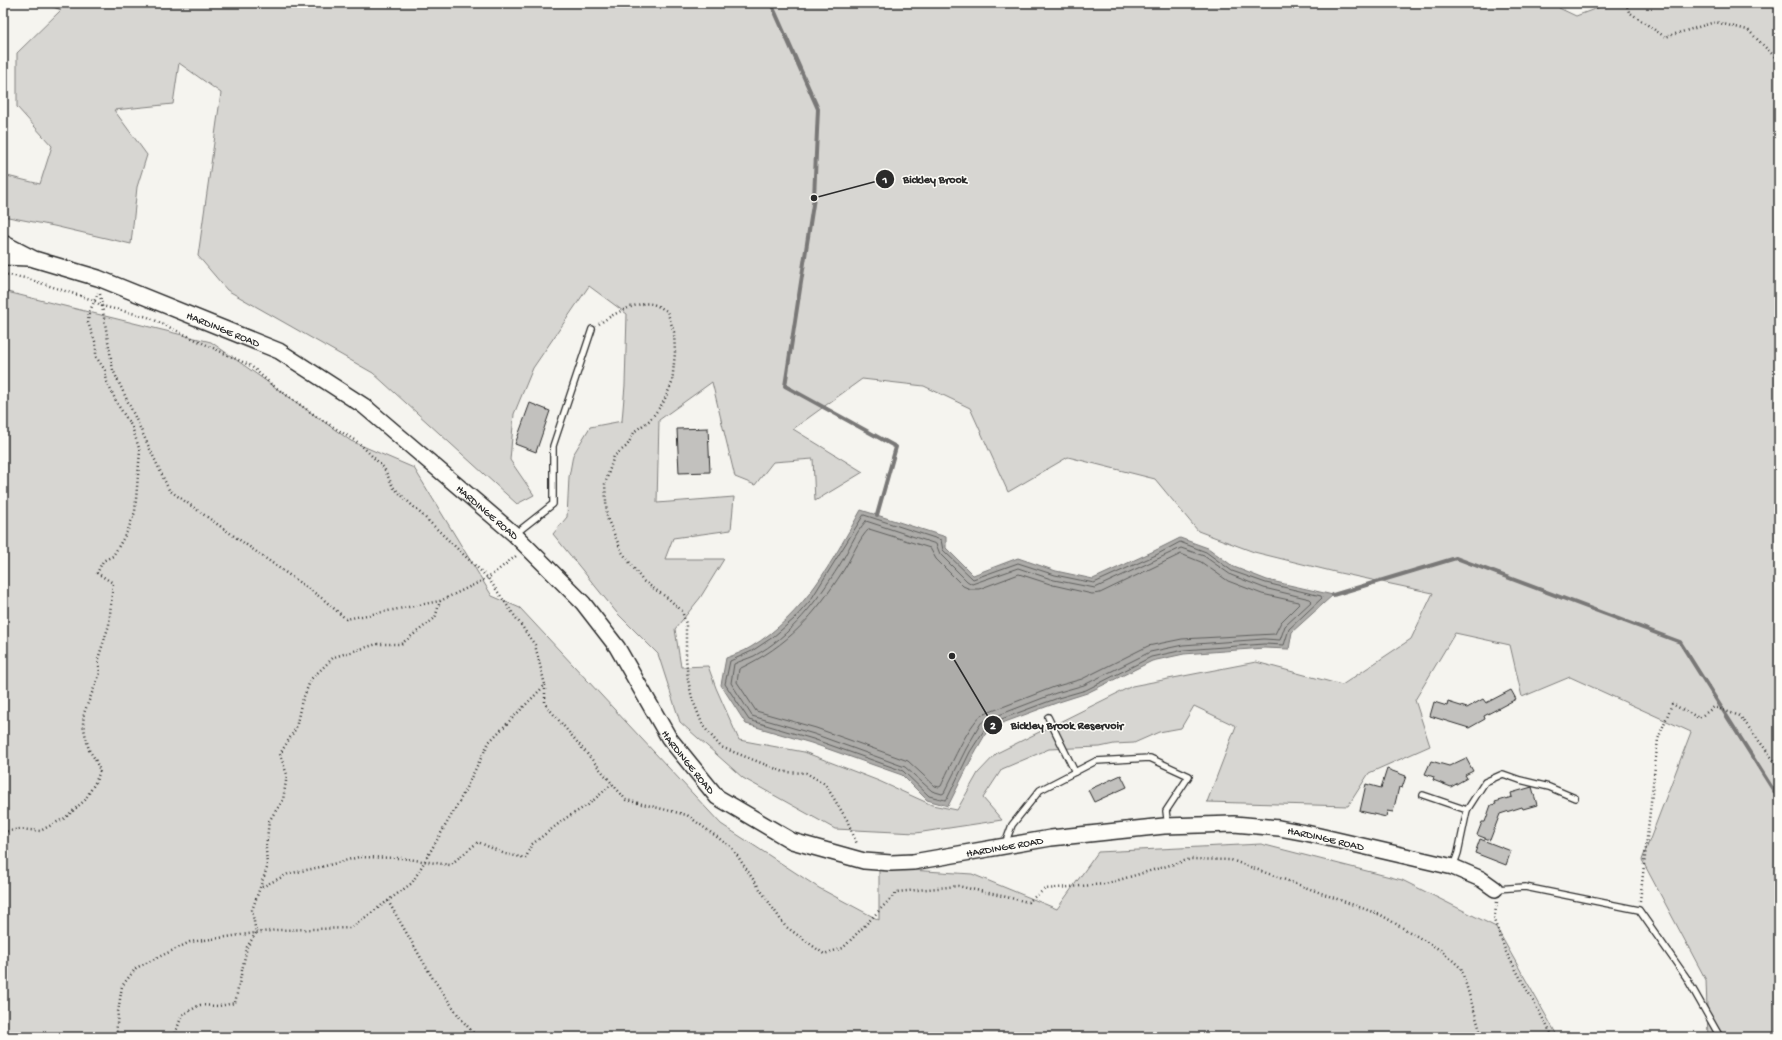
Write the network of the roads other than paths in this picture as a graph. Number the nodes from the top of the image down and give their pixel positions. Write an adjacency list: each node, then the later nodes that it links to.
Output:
1 (3, 243): 3 (street, HARDINGE ROAD)
2 (3, 257): 3 (street, HARDINGE ROAD)
3 (34, 258): 5 (street, HARDINGE ROAD)
4 (592, 329): 5 (lane)
5 (514, 534): 12 (street, HARDINGE ROAD)
6 (1048, 716): 7 (lane)
7 (1075, 772): 11 (lane); 12 (lane)
8 (1423, 795): 10 (lane)
9 (1575, 798): 10 (lane)
10 (1467, 810): 13 (lane)
11 (1168, 826): 12 (street, HARDINGE ROAD); 13 (street, HARDINGE ROAD)
12 (1004, 846)
13 (1453, 867): 14 (street, HARDINGE ROAD)
14 (1497, 889): 15 (lane)
15 (1720, 1037)

